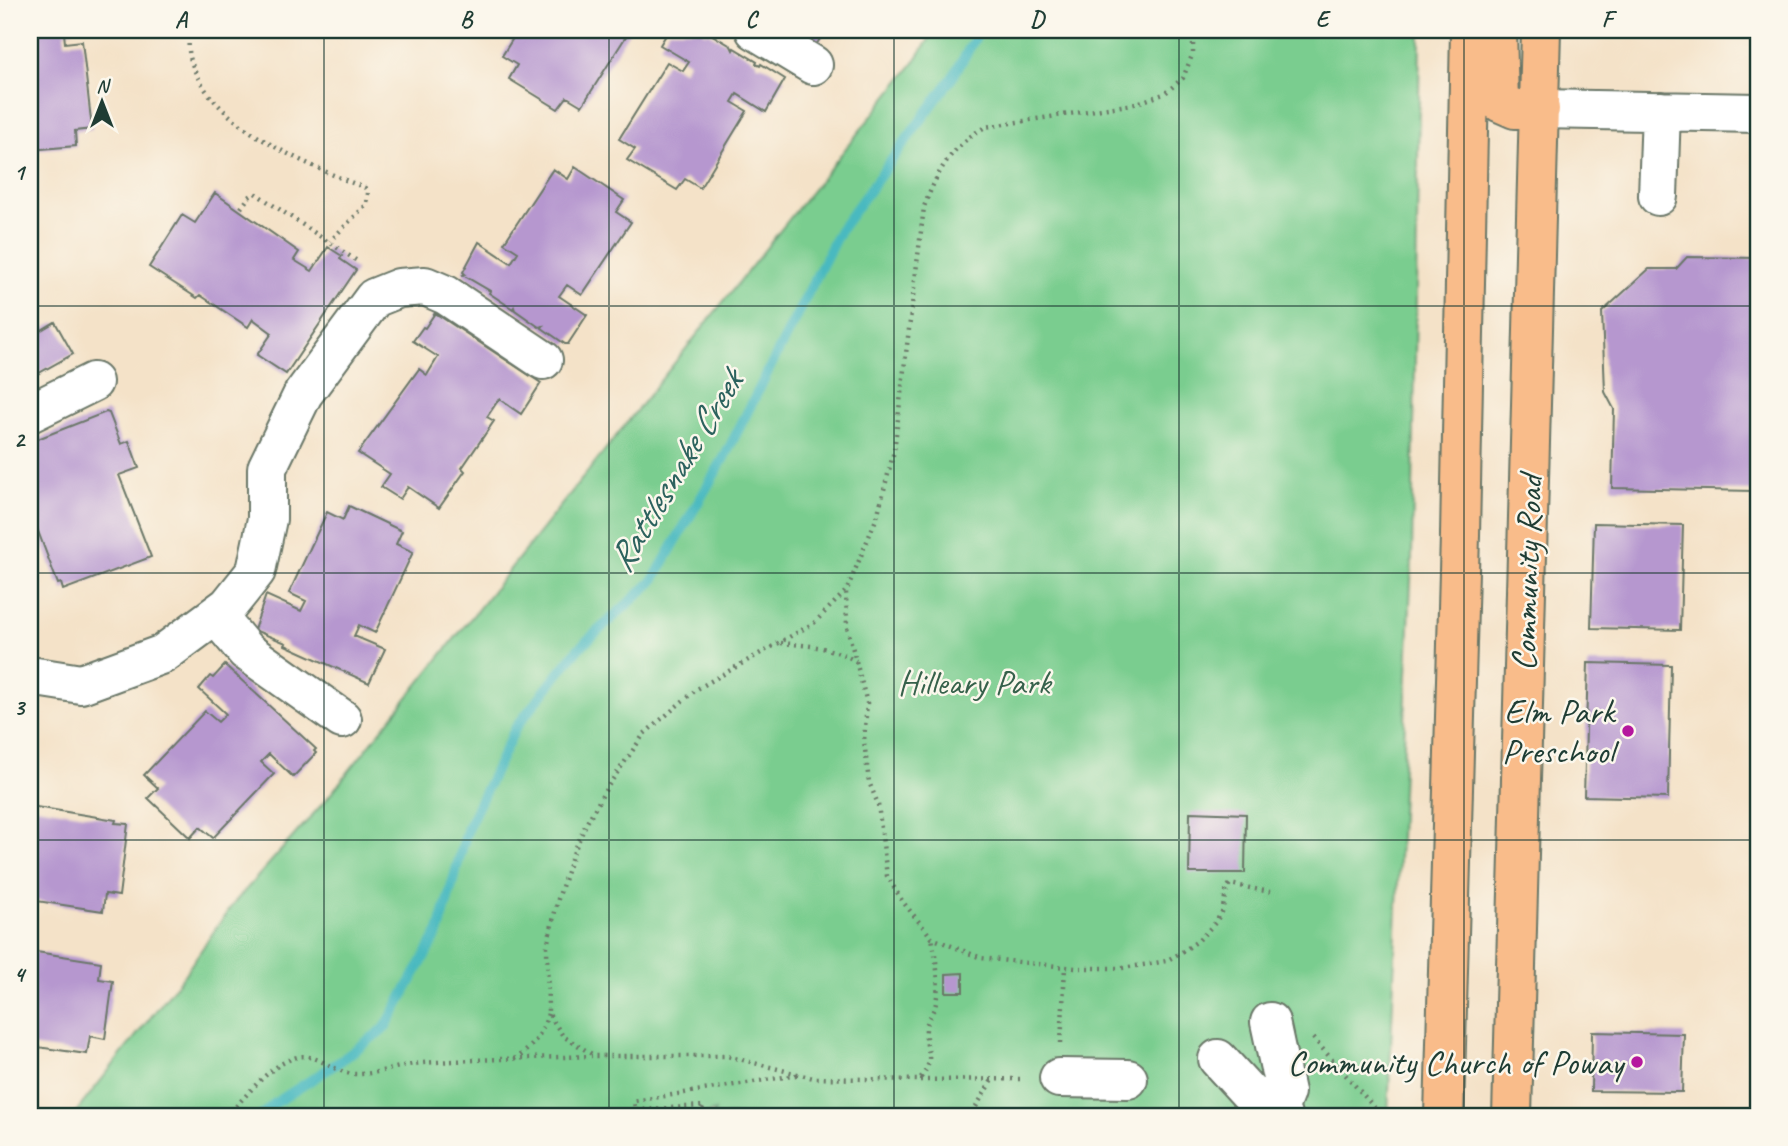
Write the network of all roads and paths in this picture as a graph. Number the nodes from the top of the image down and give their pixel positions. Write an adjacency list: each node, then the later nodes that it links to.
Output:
1 (188, 30): 13 (path)
2 (755, 30): 7 (street)
3 (1193, 30): 18 (path)
4 (1470, 30): 44 (main road, Community Road)
5 (1497, 30): 8 (main road)
6 (1541, 30): 8 (main road, Community Road)
7 (813, 65)
8 (1540, 109): 9 (street); 45 (main road, Community Road)
9 (1661, 111): 10 (street); 11 (street)
10 (1758, 113)
11 (1658, 196)
12 (241, 208): 13 (path)
13 (330, 241): 14 (path)
14 (399, 288): 15 (street); 19 (street)
15 (543, 360)
16 (93, 382): 17 (street)
17 (30, 413)
18 (846, 592): 20 (path); 21 (path)
19 (216, 615): 22 (street); 23 (street)
20 (780, 643): 21 (path); 27 (path)
21 (857, 662): 25 (path)
22 (30, 676)
23 (342, 719)
24 (1270, 892): 26 (path)
25 (932, 938): 26 (path); 36 (path)
26 (1065, 967): 34 (path)
27 (548, 1013): 29 (path); 30 (path)
28 (1288, 1025): 38 (street); 43 (path)
29 (595, 1056): 30 (path); 32 (path)
30 (513, 1059): 40 (path)
31 (1218, 1059): 38 (street)
32 (799, 1075): 36 (path); 41 (path)
33 (992, 1079): 42 (path)
34 (1059, 1079): 35 (street); 36 (path)
35 (1128, 1079)
36 (919, 1080)
37 (30, 1113): 39 (path)
38 (1280, 1113)
39 (55, 1116)
40 (226, 1116)
41 (699, 1116)
42 (966, 1116)
43 (1382, 1116)
44 (1444, 1116)
45 (1512, 1116)

